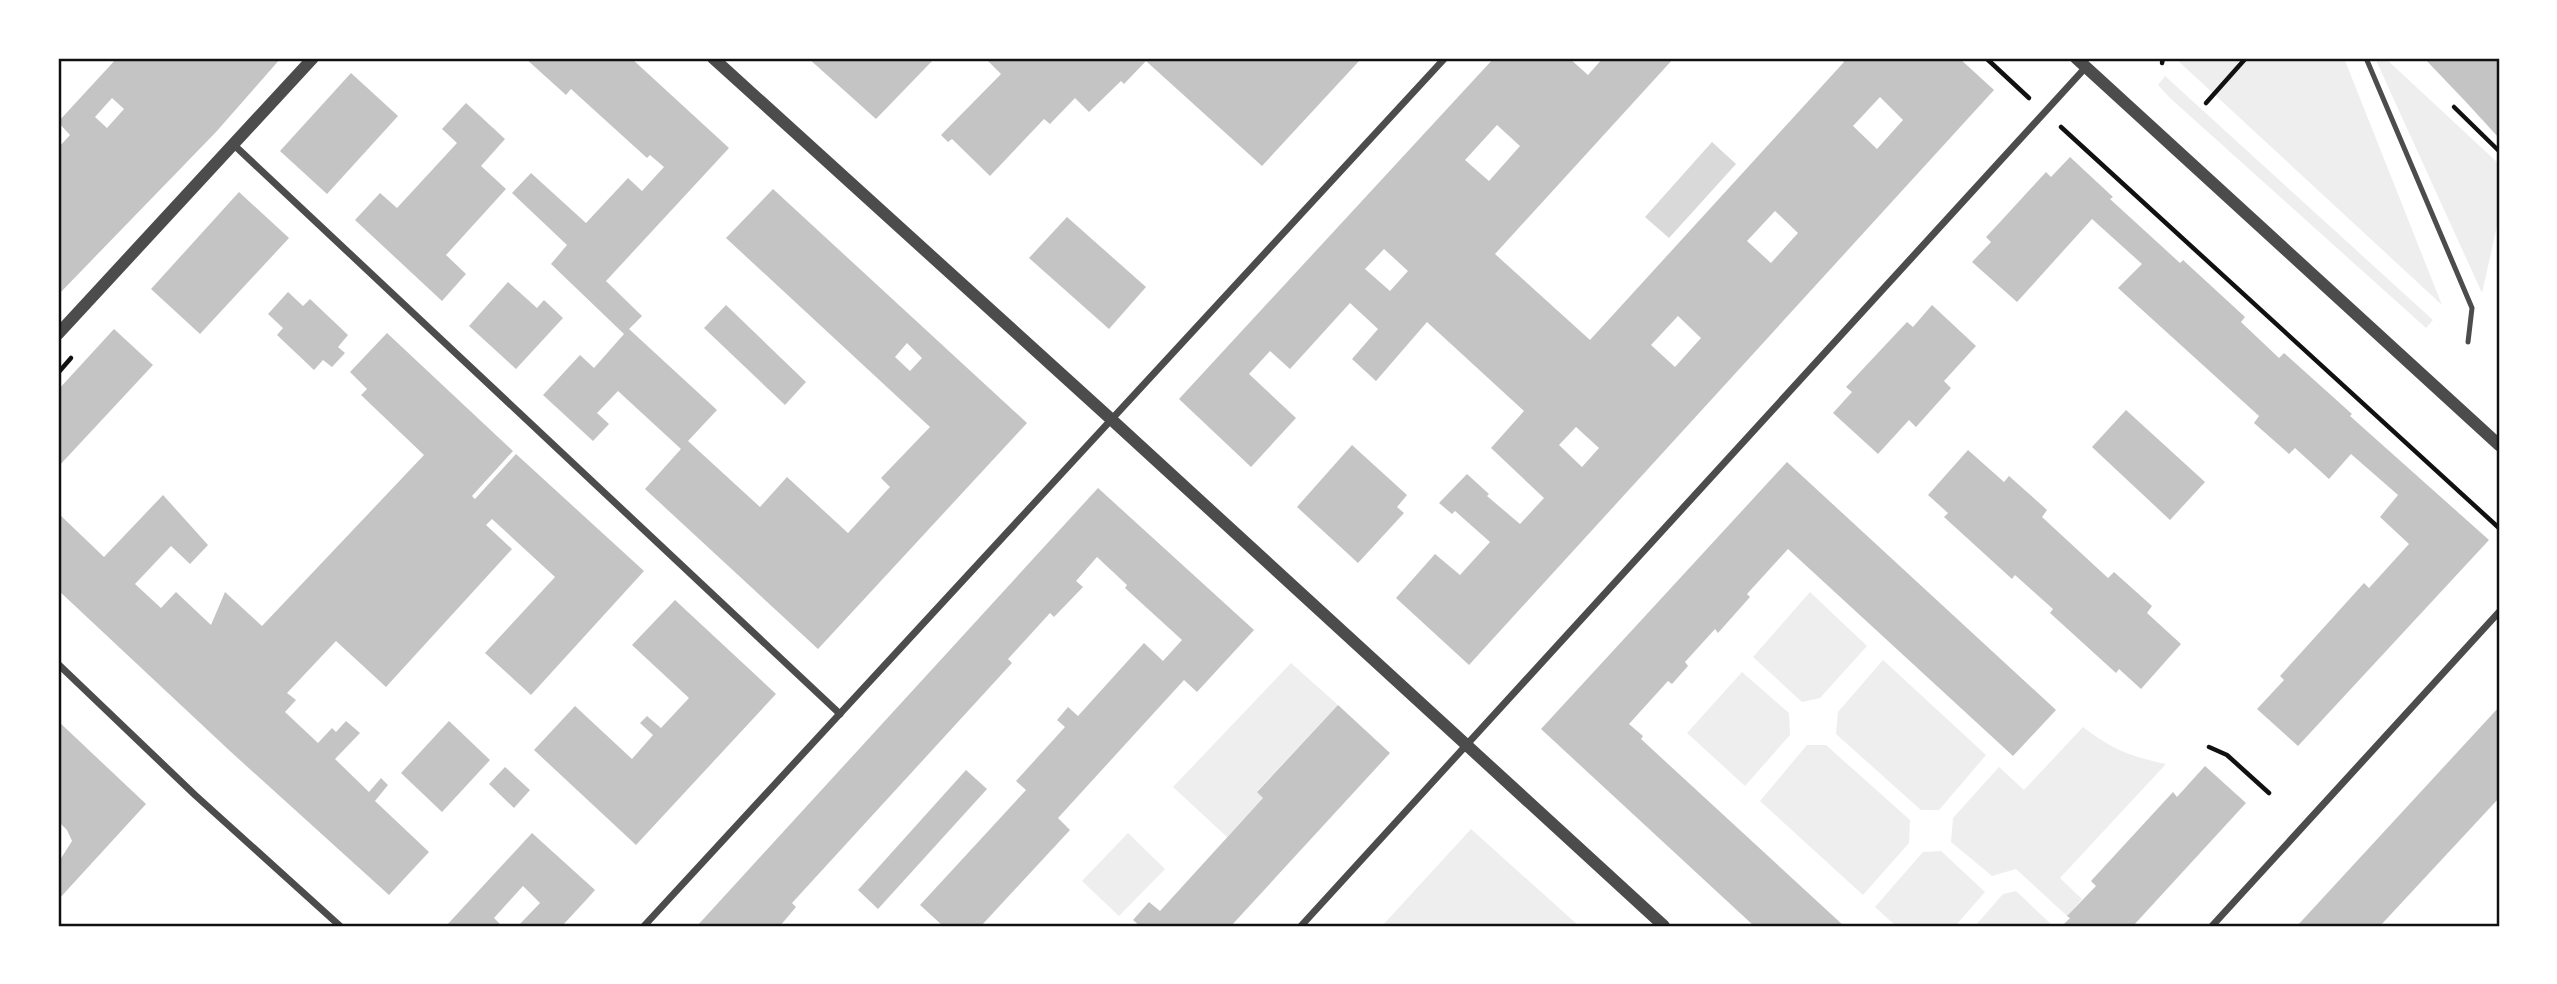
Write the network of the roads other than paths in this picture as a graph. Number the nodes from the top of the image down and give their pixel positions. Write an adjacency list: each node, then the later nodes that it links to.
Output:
1 (313, 58): 6 (street)
2 (712, 58): 9 (street)
3 (1444, 58): 9 (street)
4 (2365, 58): 8 (lane)
5 (2081, 62): 10 (street); 14 (street)
6 (233, 144): 7 (street); 13 (street)
7 (58, 334)
8 (2468, 342)
9 (1112, 420): 13 (street); 14 (street)
10 (2499, 445)
11 (2499, 612): 19 (street)
12 (58, 664): 15 (street)
13 (840, 714): 16 (street)
14 (1466, 745): 17 (street); 18 (street)
15 (340, 926)
16 (644, 926)
17 (1301, 926)
18 (1664, 926)
19 (2212, 926)

